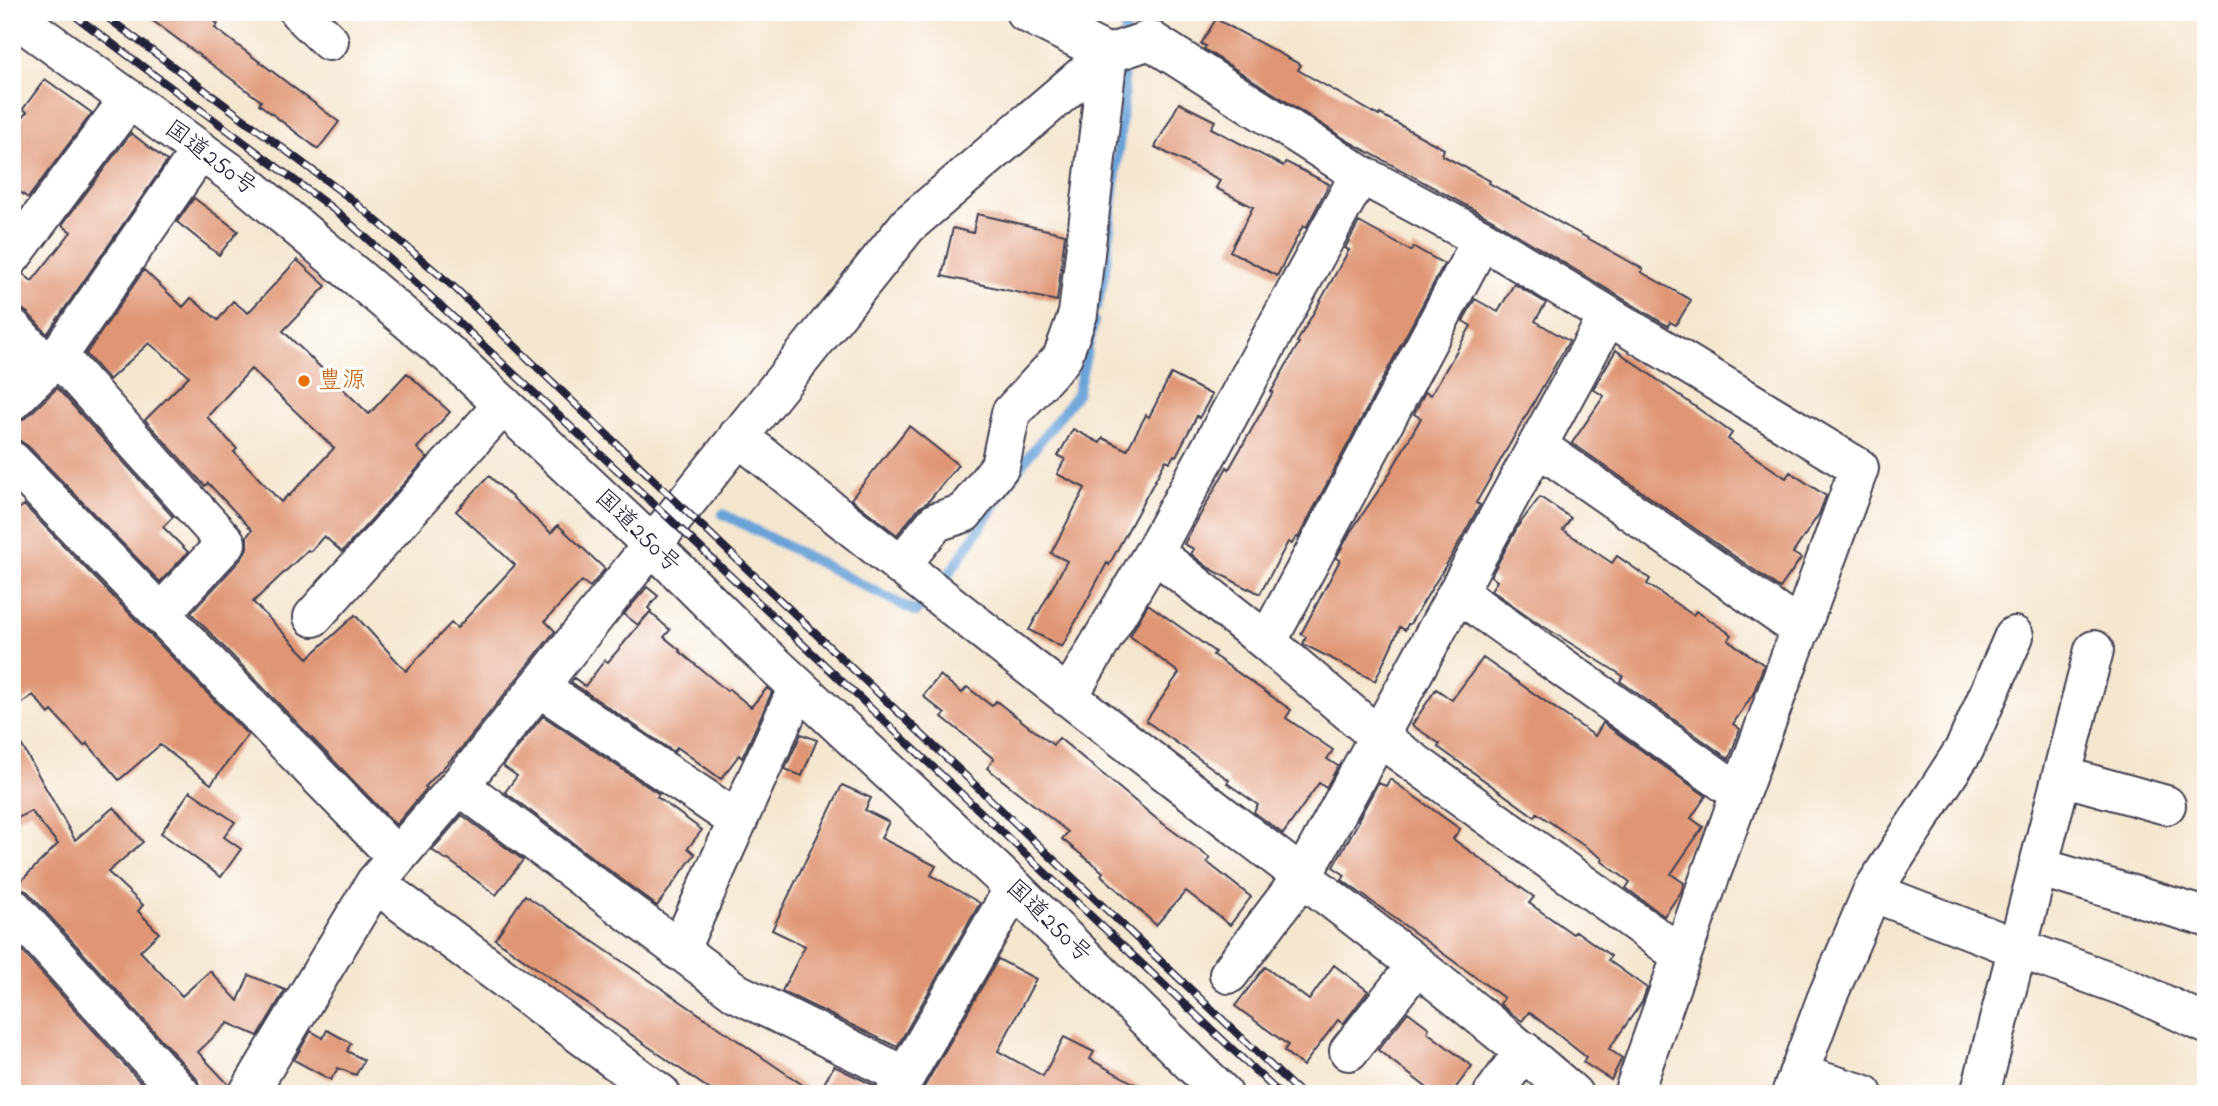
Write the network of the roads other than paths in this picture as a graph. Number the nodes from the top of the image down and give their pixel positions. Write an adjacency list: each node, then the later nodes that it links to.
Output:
1 (299, 12): 5 (main road)
2 (1025, 12): 6 (main road)
3 (12, 15): 7 (main road, 国道250号)
4 (1153, 26): 6 (main road); 9 (main road)
5 (329, 41)
6 (1108, 54): 17 (main road); 22 (main road)
7 (129, 99): 8 (main road, 国道250号); 11 (main road)
8 (200, 151): 14 (main road); 16 (main road, 国道250号)
9 (1360, 174): 10 (main road); 21 (main road)
10 (1482, 239): 12 (main road); 28 (main road)
11 (12, 256)
12 (1608, 316): 18 (main road); 26 (main road)
13 (12, 328): 14 (main road)
14 (53, 361): 15 (main road); 24 (main road)
15 (12, 401)
16 (503, 405): 20 (main road, 国道250号); 25 (main road)
17 (738, 436): 20 (main road); 22 (main road)
18 (1539, 447): 23 (main road); 26 (main road)
19 (12, 461): 24 (main road)
20 (653, 546): 30 (main road); 31 (main road, 国道250号)
21 (1154, 552): 28 (main road); 32 (main road)
22 (906, 570): 32 (main road)
23 (1458, 593): 33 (main road); 36 (main road)
24 (160, 614): 40 (main road)
25 (313, 617)
26 (1801, 630): 36 (main road)
27 (2014, 636): 43 (main road)
28 (1266, 642): 33 (main road)
29 (2094, 650): 34 (main road)
30 (539, 687): 35 (main road); 38 (main road)
31 (798, 687): 38 (main road); 42 (main road, 国道250号)
32 (1068, 697): 41 (main road)
33 (1379, 737): 41 (main road); 48 (main road)
34 (2062, 776): 37 (main road); 39 (main road)
35 (459, 785): 40 (main road); 47 (main road)
36 (1739, 793): 48 (main road)
37 (2166, 805)
38 (738, 821): 47 (main road)
39 (2038, 867): 45 (main road); 46 (main road)
40 (386, 870): 57 (main road); 58 (main road)
41 (1302, 877): 49 (main road); 50 (main road)
42 (1014, 888): 55 (main road); 59 (main road, 国道250号)
43 (1872, 892): 46 (main road); 54 (main road)
44 (12, 907): 56 (main road)
45 (2206, 917)
46 (2017, 948): 51 (main road); 64 (main road)
47 (679, 951): 55 (main road)
48 (1681, 955): 62 (main road)
49 (1416, 966): 52 (main road); 53 (main road)
50 (1229, 974)
51 (2206, 1024)
52 (1349, 1051)
53 (1524, 1051): 60 (main road); 61 (main road)
54 (1795, 1084): 63 (main road)
55 (900, 1085)
56 (181, 1094)
57 (248, 1094)
58 (662, 1094)
59 (1223, 1094)
60 (1493, 1094)
61 (1573, 1094)
62 (1633, 1094)
63 (1863, 1094)
64 (1980, 1094)

